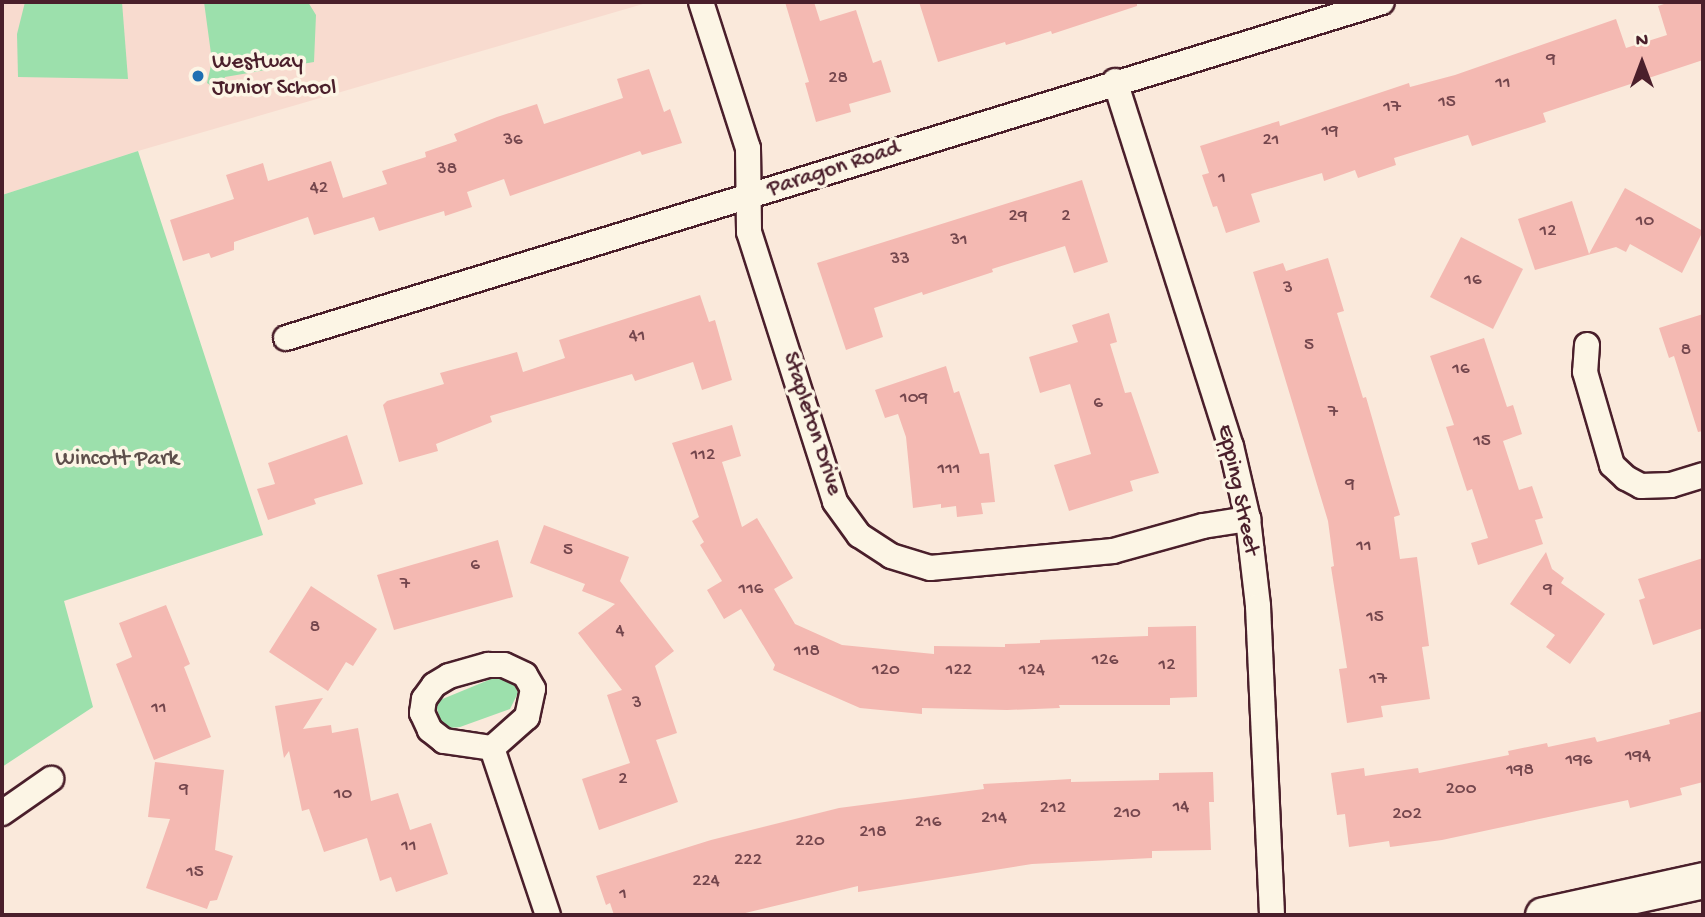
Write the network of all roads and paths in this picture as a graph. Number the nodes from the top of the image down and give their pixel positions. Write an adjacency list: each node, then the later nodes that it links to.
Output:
1 (701, 2): 4 (street, Stapleton Drive)
2 (1382, 2): 3 (street, Paragon Road)
3 (1115, 82): 4 (street, Paragon Road); 8 (street, Epping Street)
4 (750, 197): 5 (street, Paragon Road); 8 (street, Stapleton Drive)
5 (286, 338)
6 (1587, 345): 7 (street)
7 (1703, 475)
8 (1248, 519): 14 (street, Epping Street)
9 (492, 748): 13 (street)
10 (51, 779): 11 (street)
11 (2, 813)
12 (1703, 880): 15 (main road)
13 (548, 915)
14 (1272, 915)
15 (1544, 915)

